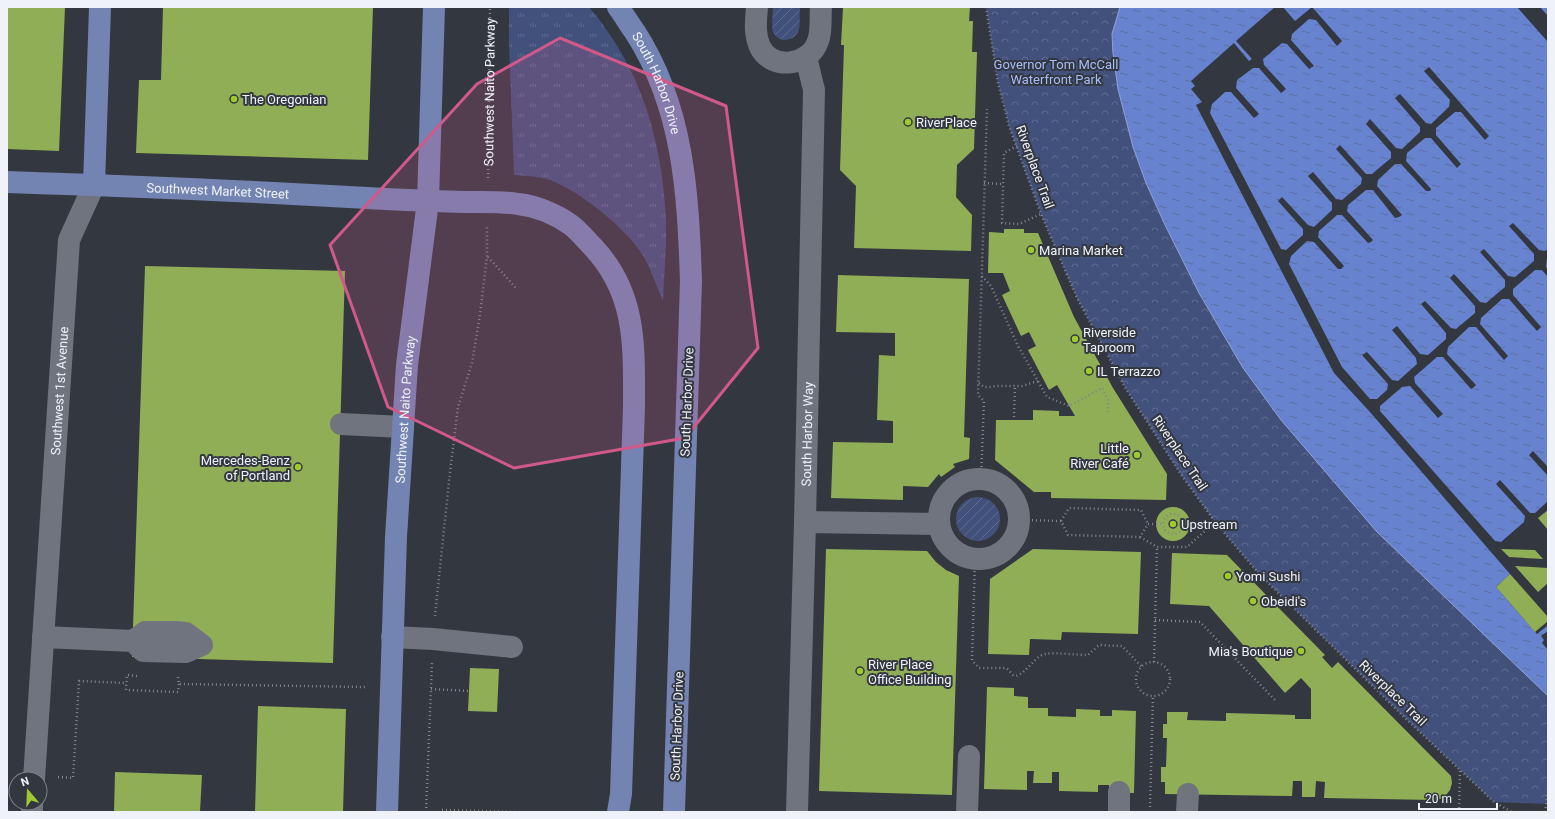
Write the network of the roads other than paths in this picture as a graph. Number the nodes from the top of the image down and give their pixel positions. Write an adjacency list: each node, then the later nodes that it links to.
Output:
1 (100, 7): 8 (main road, Southwest 1st Avenue)
2 (434, 7): 9 (main road, Southwest Naito Parkway)
3 (618, 7): 22 (main road, South Harbor Drive)
4 (757, 7): 6 (street)
5 (821, 7): 6 (street)
6 (806, 57): 12 (street, South Harbor Way)
7 (7, 182): 8 (main road, Southwest Market Street)
8 (94, 185): 9 (main road, Southwest Market Street); 14 (street, Southwest 1st Avenue)
9 (428, 201): 11 (main road, Southwest Naito Parkway); 21 (main road)
10 (341, 424): 11 (street)
11 (403, 427): 15 (main road, Southwest Naito Parkway)
12 (805, 522): 13 (street); 23 (street, South Harbor Way)
13 (939, 524): 13 (street)
14 (43, 637): 16 (street); 19 (street, Southwest 1st Avenue)
15 (392, 637): 17 (street); 20 (main road, Southwest Naito Parkway)
16 (133, 641)
17 (512, 647)
18 (969, 756): 24 (street)
19 (34, 771)
20 (387, 812)
21 (618, 812)
22 (674, 812)
23 (797, 812)
24 (967, 812)

